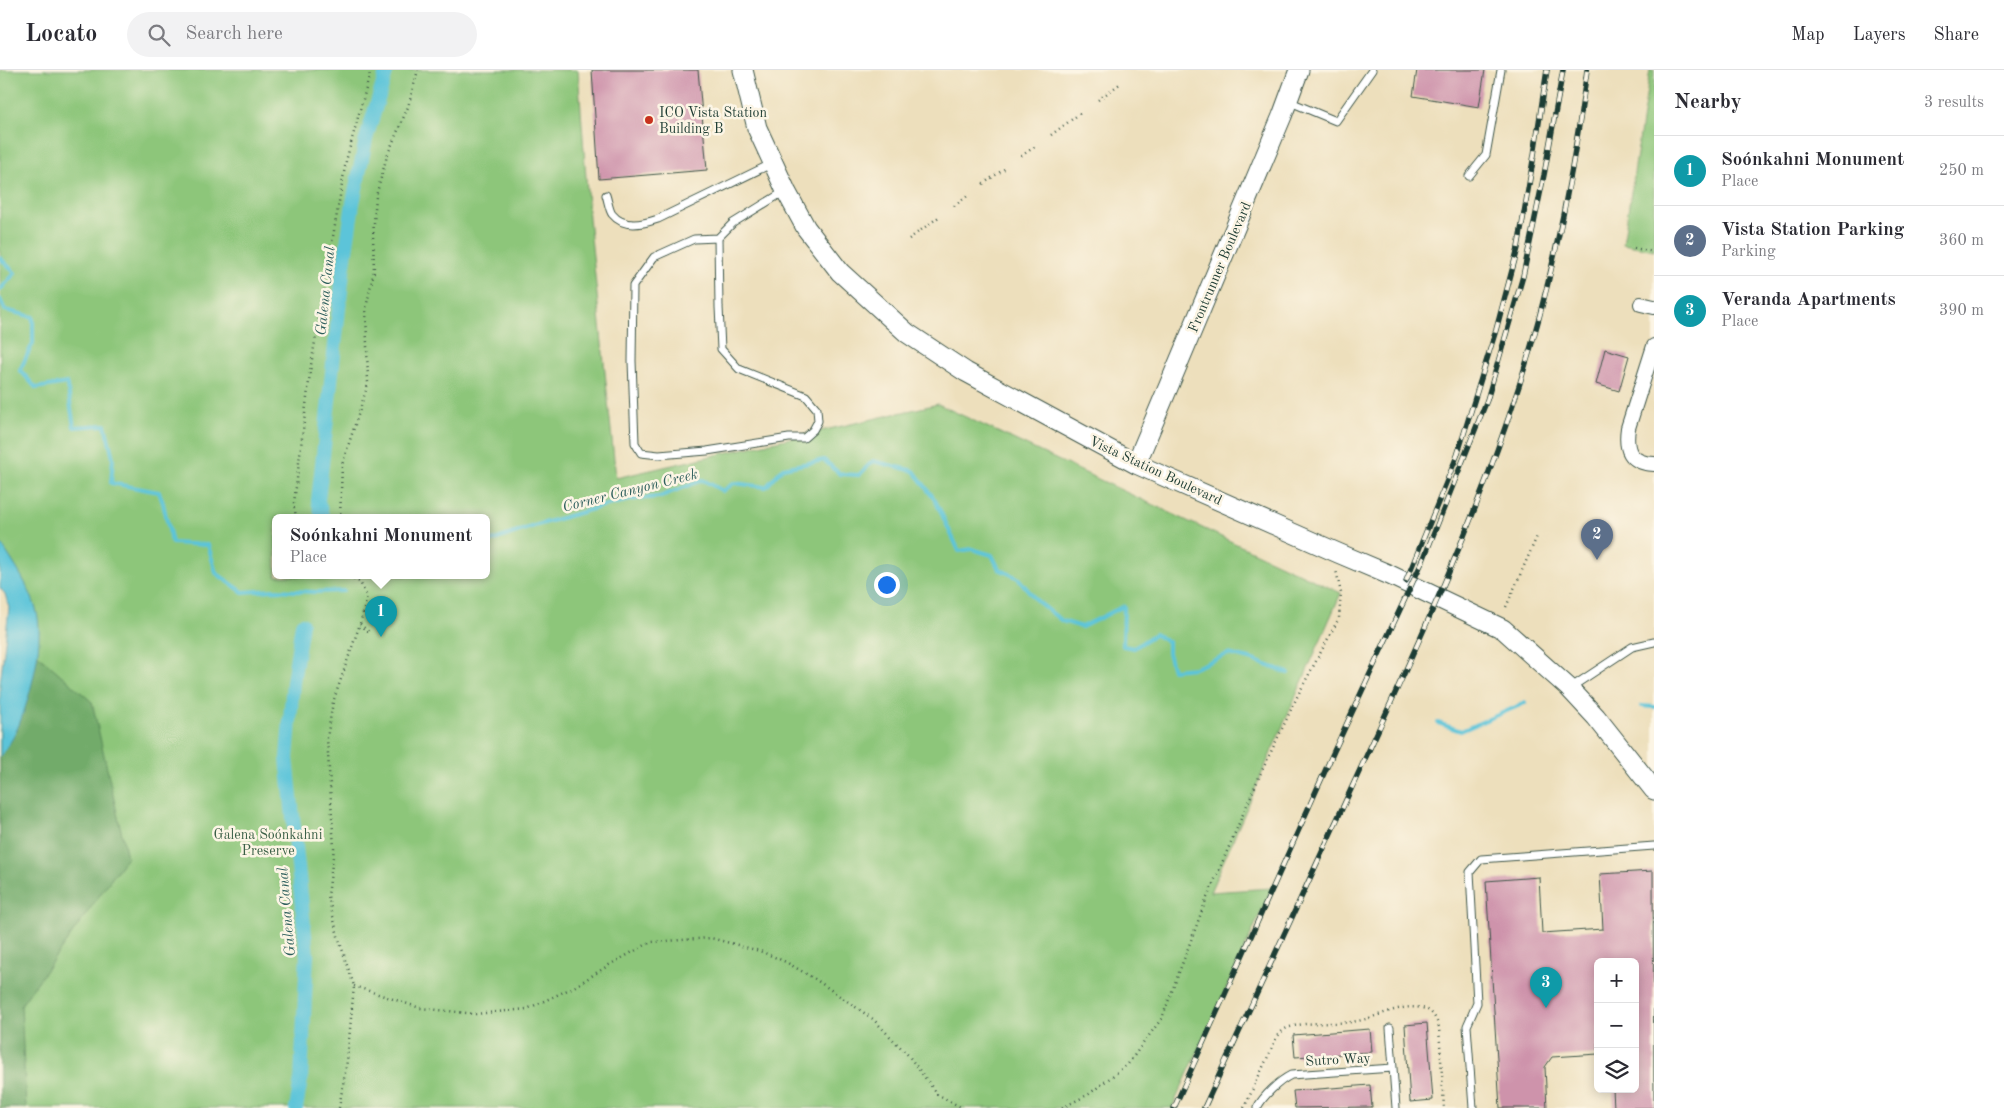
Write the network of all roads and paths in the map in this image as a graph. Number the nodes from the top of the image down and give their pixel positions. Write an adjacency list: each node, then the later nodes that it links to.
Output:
1 (371, 70): 30 (path)
2 (418, 70): 31 (path)
3 (743, 70): 14 (street, Vista Station Boulevard)
4 (1299, 70): 9 (street, Frontrunner Boulevard)
5 (1372, 70): 9 (lane)
6 (1501, 70): 16 (lane)
7 (1121, 83): 8 (path)
8 (1098, 100)
9 (1288, 101): 28 (street, Frontrunner Boulevard)
10 (1083, 111): 11 (path)
11 (1051, 135)
12 (1036, 146): 13 (path)
13 (1022, 156)
14 (773, 163): 18 (street, Vista Station Boulevard); 20 (lane)
15 (1008, 167): 17 (path)
16 (1469, 176)
17 (983, 184)
18 (786, 191): 23 (lane); 28 (street, Vista Station Boulevard)
19 (970, 194): 21 (path)
20 (606, 195)
21 (954, 206)
22 (940, 216): 24 (path)
23 (718, 238): 23 (lane)
24 (909, 239)
25 (1634, 248): 26 (path)
26 (1654, 252)
27 (1654, 346): 29 (street)
28 (1136, 464): 33 (street, Vista Station Boulevard)
29 (1654, 464)
30 (295, 514)
31 (340, 514)
32 (1538, 534): 35 (path)
33 (1338, 553): 39 (street, Vista Station Boulevard); 47 (path)
34 (353, 579): 36 (path)
35 (1506, 607)
36 (360, 624): 37 (path); 42 (path)
37 (369, 632)
38 (1654, 642): 39 (lane)
39 (1570, 688): 40 (street, Vista Station Boulevard)
40 (1654, 790)
41 (1654, 846): 52 (lane)
42 (354, 986): 45 (path); 46 (path)
43 (1390, 1028): 44 (lane)
44 (1393, 1068): 49 (lane, Sutro Way); 50 (lane)
45 (339, 1108)
46 (962, 1108)
47 (1062, 1108)
48 (1244, 1108): 51 (path)
49 (1257, 1108)
50 (1396, 1108)
51 (1444, 1108)
52 (1473, 1108)

